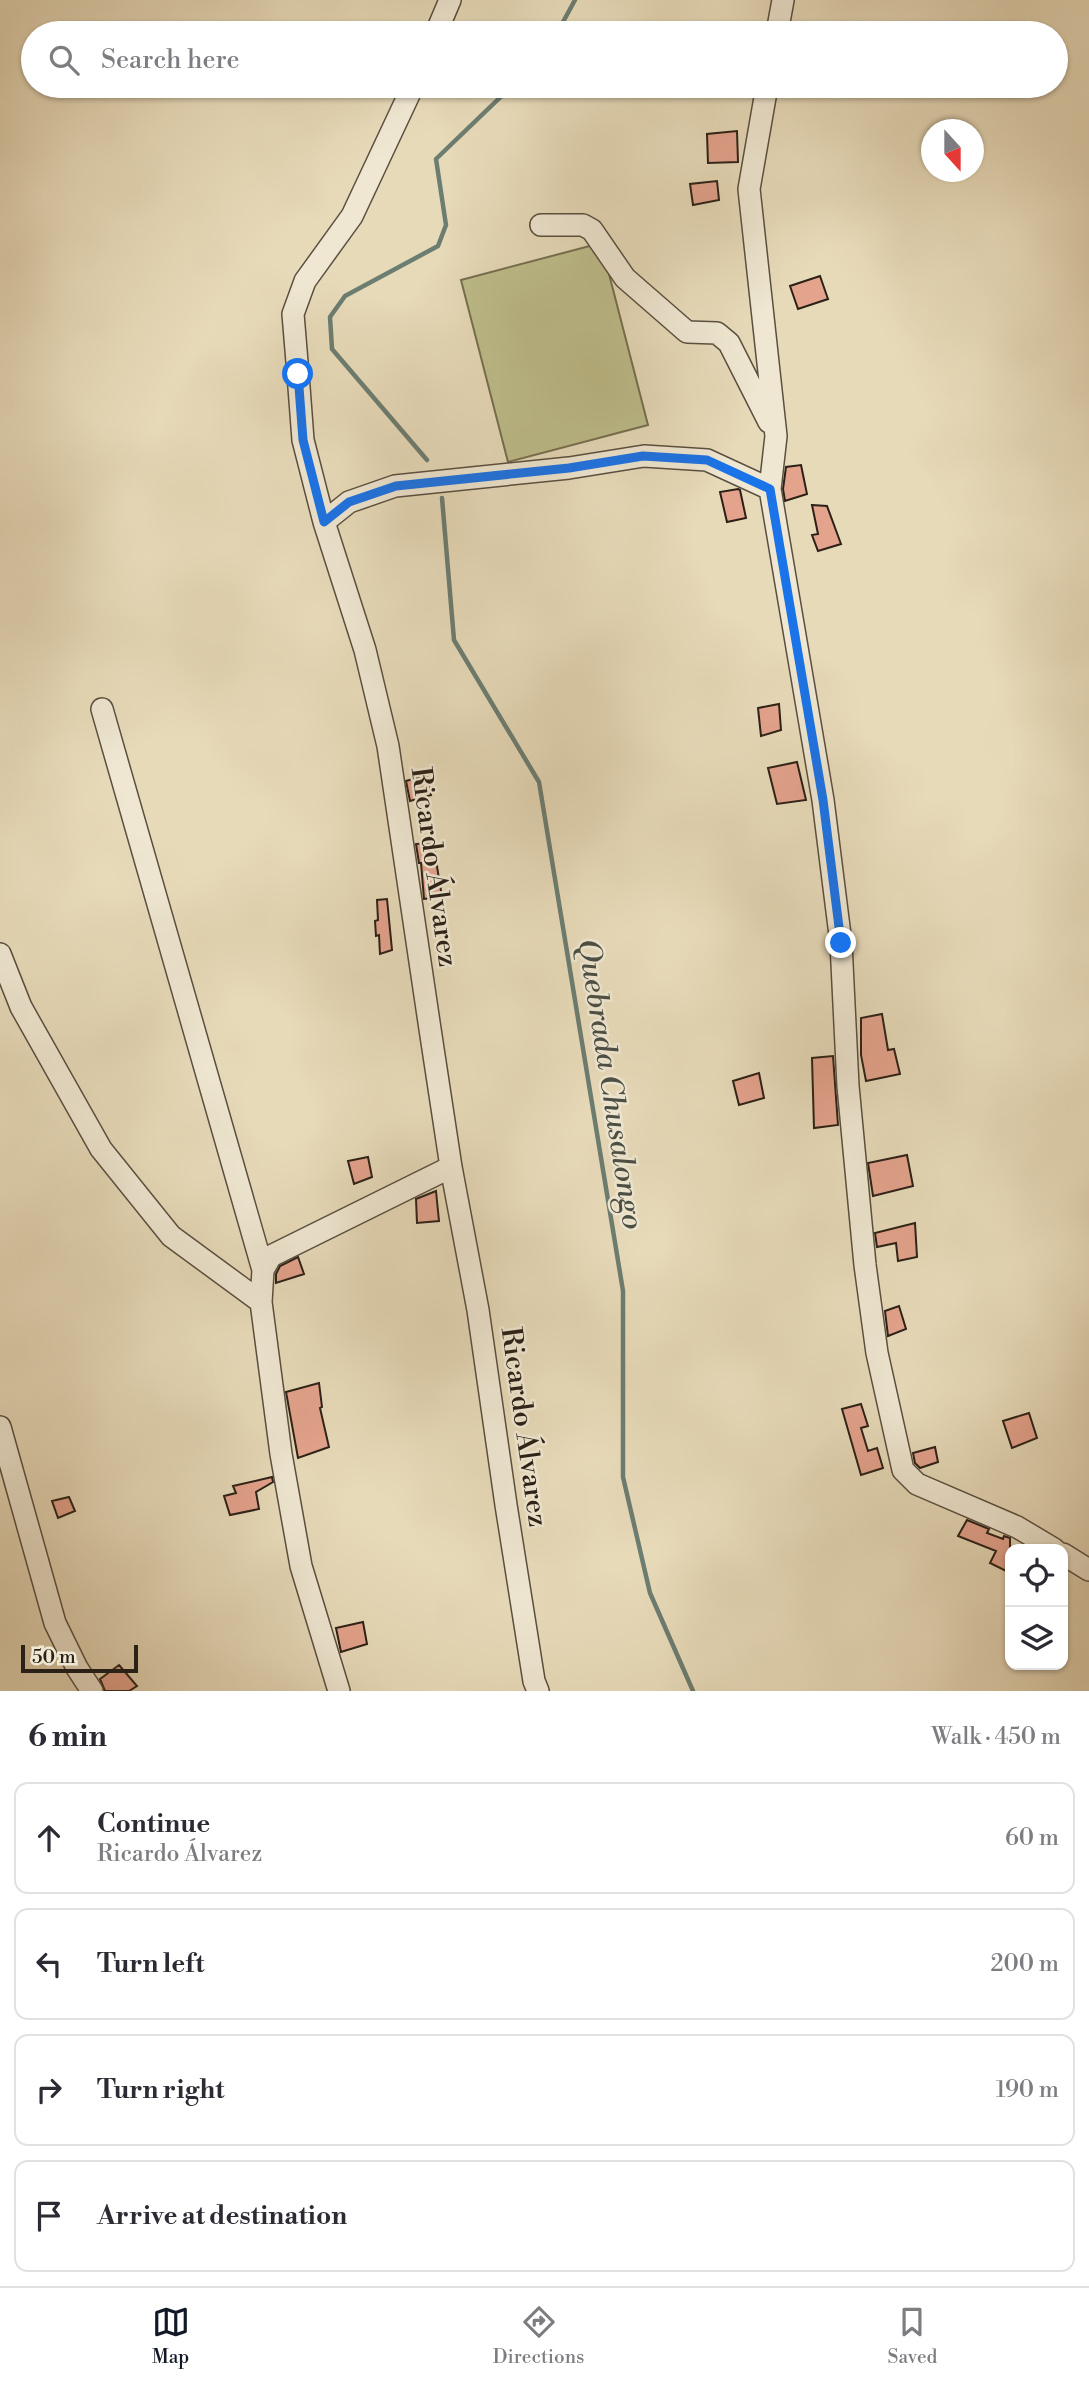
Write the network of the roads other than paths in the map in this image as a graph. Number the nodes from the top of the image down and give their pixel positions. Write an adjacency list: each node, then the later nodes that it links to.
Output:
1 (450, 0): 3 (street)
2 (783, 0): 4 (street)
3 (441, 21)
4 (779, 21)
5 (407, 98): 10 (street, Ricardo Álvarez)
6 (765, 98): 8 (street)
7 (541, 225): 8 (street)
8 (776, 436): 9 (street)
9 (770, 489): 10 (street); 17 (street)
10 (324, 522): 13 (street, Ricardo Álvarez)
11 (102, 709): 14 (street)
12 (0, 954): 15 (street)
13 (451, 1167): 14 (street); 22 (street, Ricardo Álvarez)
14 (263, 1269): 15 (street)
15 (261, 1302): 21 (street)
16 (0, 1427): 20 (street)
17 (1046, 1544)
18 (1068, 1558): 19 (street)
19 (1089, 1570)
20 (92, 1691)
21 (339, 1691)
22 (538, 1691)

